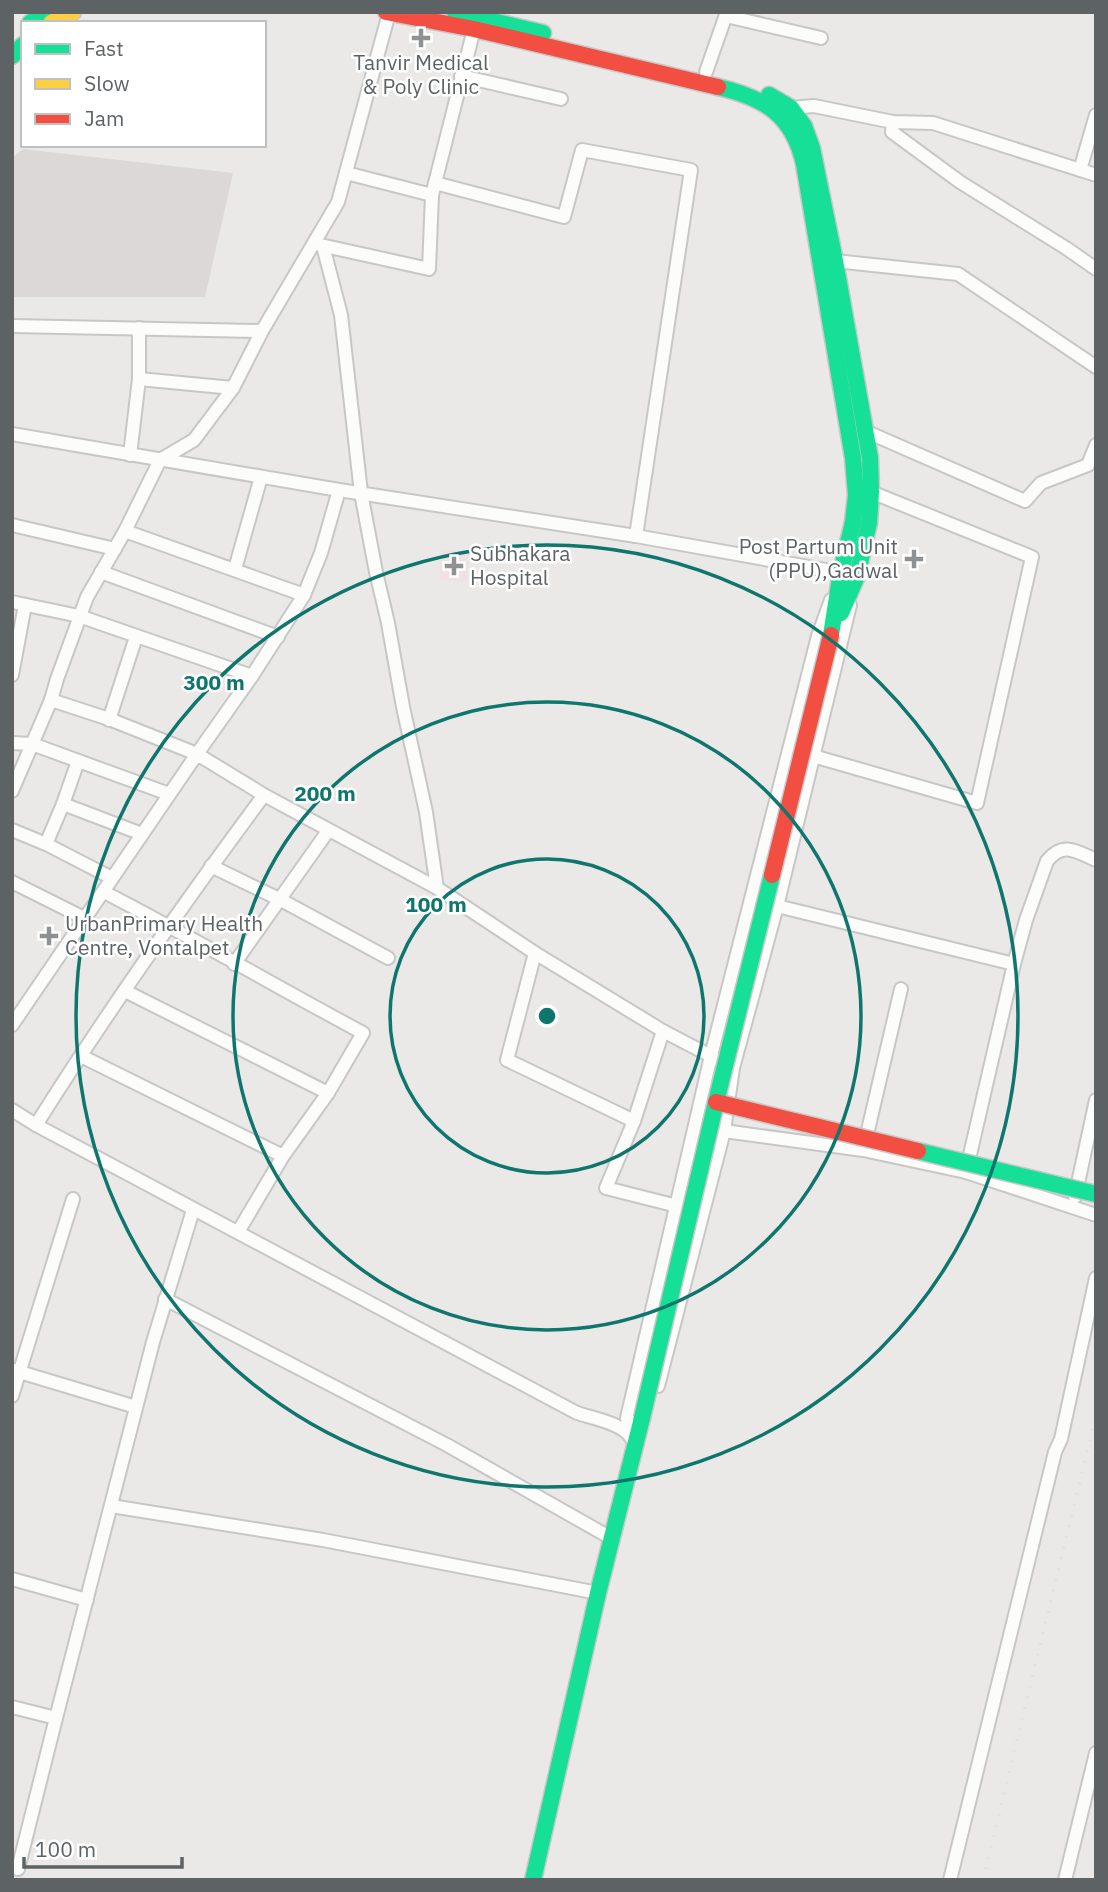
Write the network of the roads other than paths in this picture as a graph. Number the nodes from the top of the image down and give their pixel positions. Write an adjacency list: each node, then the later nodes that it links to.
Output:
1 (73, 12): 5 (main road)
2 (388, 12): 6 (main road); 15 (street)
3 (455, 12): 8 (main road)
4 (727, 14): 7 (street); 8 (street)
5 (54, 21)
6 (474, 29): 9 (street); 11 (main road)
7 (821, 38)
8 (706, 72): 11 (main road)
9 (461, 76): 10 (street); 17 (street)
10 (561, 99)
11 (785, 112): 13 (street); 19 (main road); 42 (main road)
12 (1096, 116): 14 (street)
13 (893, 122): 14 (street); 20 (street)
14 (1080, 170): 16 (street)
15 (346, 173): 17 (street); 18 (street)
16 (1096, 175)
17 (433, 189): 18 (street); 38 (street)
18 (318, 244): 23 (street); 35 (street)
19 (835, 261): 24 (street); 27 (main road)
20 (1096, 269)
21 (12, 326): 22 (street)
22 (139, 328): 23 (street); 25 (street)
23 (262, 331): 26 (street)
24 (1096, 366)
25 (139, 379): 26 (street); 30 (street)
26 (233, 388): 31 (street)
27 (865, 431): 29 (street); 34 (main road)
28 (12, 434): 30 (street)
29 (1096, 445)
30 (130, 455): 31 (street)
31 (160, 460): 32 (street); 37 (street)
32 (261, 477): 33 (street); 40 (street)
33 (340, 490): 35 (street); 43 (street)
34 (871, 492): 42 (main road); 55 (street)
35 (361, 493): 38 (street); 69 (street)
36 (12, 525): 39 (street)
37 (125, 531): 39 (street); 40 (street)
38 (636, 536): 42 (street)
39 (115, 549): 41 (street)
40 (235, 569): 43 (street)
41 (101, 572): 45 (street); 47 (street)
42 (849, 574): 55 (street); 84 (street); 88 (main road, bridge)
43 (304, 595): 47 (street)
44 (18, 603): 45 (street); 48 (street)
45 (79, 617): 46 (street); 50 (street)
46 (136, 637): 49 (street); 51 (street)
47 (278, 638): 49 (street)
48 (12, 676)
49 (252, 676): 54 (street)
50 (51, 700): 51 (street); 53 (street)
51 (109, 720): 54 (street)
52 (12, 743): 53 (street)
53 (32, 744): 56 (street); 57 (street)
54 (197, 754): 58 (street); 59 (street)
55 (813, 757): 72 (street)
56 (78, 761): 58 (street); 60 (street)
57 (12, 791)
58 (169, 794): 63 (street)
59 (264, 796): 62 (street); 66 (street)
60 (63, 804): 63 (street); 64 (street)
61 (12, 830): 64 (street)
62 (328, 831): 69 (street); 71 (street)
63 (142, 834): 67 (street)
64 (46, 844): 67 (street)
65 (1096, 860): 78 (street)
66 (211, 866): 71 (street); 74 (street)
67 (112, 878): 70 (street)
68 (12, 882): 73 (street)
69 (437, 888): 75 (street)
70 (104, 891): 73 (street); 74 (street)
71 (281, 900): 76 (street); 77 (street)
72 (777, 906): 78 (street); 85 (street)
73 (84, 918): 81 (street)
74 (169, 926): 77 (street); 80 (street)
75 (535, 953): 82 (street); 90 (street)
76 (388, 958)
77 (234, 964): 86 (street)
78 (1014, 964): 95 (street)
79 (901, 989): 93 (street)
80 (125, 991): 83 (street); 86 (street)
81 (12, 1025)
82 (663, 1031): 84 (street); 90 (street)
83 (81, 1056): 91 (street); 94 (street)
84 (711, 1056): 85 (street); 98 (street)
85 (733, 1068): 92 (street)
86 (328, 1093): 94 (street)
87 (1096, 1100): 99 (street)
88 (716, 1102): 96 (main road, bridge); 110 (main road, bridge)
89 (12, 1110): 91 (street)
90 (634, 1121): 98 (street)
91 (36, 1125): 100 (street)
92 (724, 1131): 93 (street); 101 (street)
93 (863, 1150): 95 (street)
94 (283, 1156): 103 (street)
95 (966, 1172): 99 (street)
96 (1096, 1194)
97 (74, 1199): 106 (street)
98 (678, 1206): 101 (street); 109 (street)
99 (1073, 1207): 102 (street)
100 (193, 1210): 103 (street); 105 (street)
101 (703, 1212): 110 (street)
102 (1096, 1215)
103 (238, 1233): 109 (street)
104 (1096, 1278): 121 (street)
105 (165, 1299): 108 (street); 112 (street)
106 (16, 1371): 107 (street); 108 (street)
107 (12, 1396)
108 (136, 1408): 111 (street)
109 (629, 1432): 110 (street)
110 (635, 1448): 112 (main road)
111 (111, 1506): 114 (street); 115 (street)
112 (611, 1538): 114 (main road)
113 (12, 1578): 115 (street)
114 (598, 1593): 120 (main road)
115 (87, 1600): 117 (street)
116 (12, 1707): 117 (street)
117 (56, 1718): 119 (street)
118 (1096, 1753): 122 (street)
119 (12, 1867)
120 (533, 1880)
121 (950, 1880)
122 (1065, 1880)

